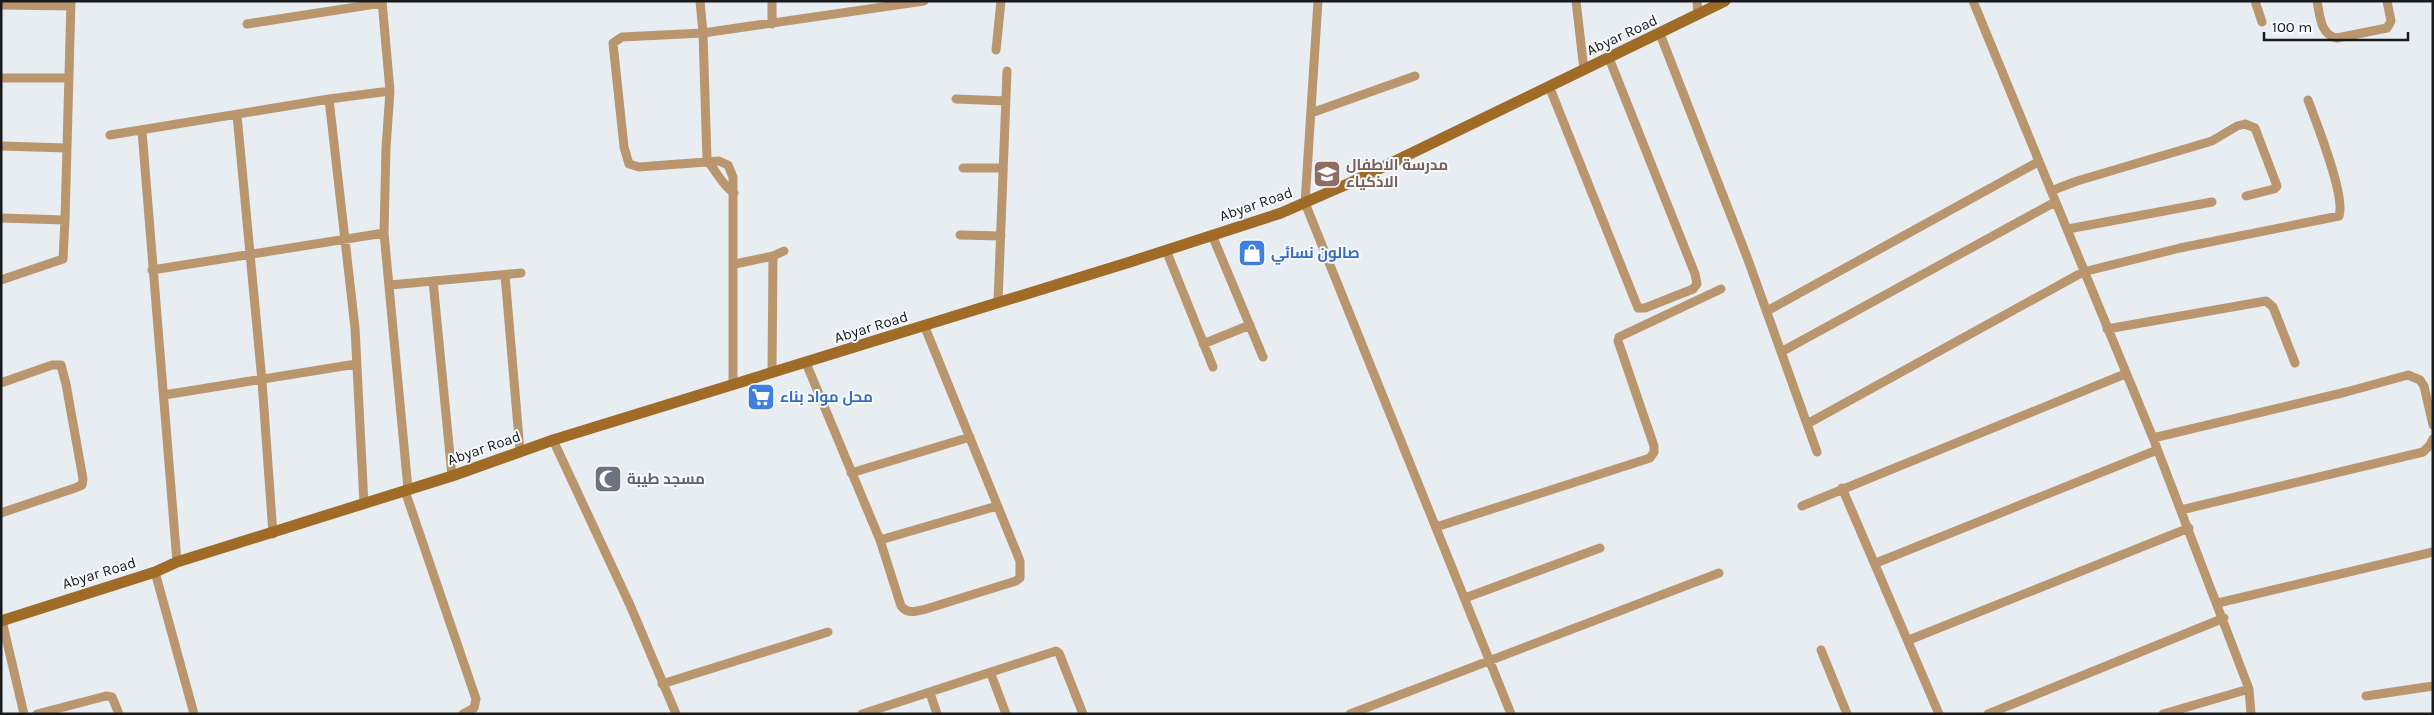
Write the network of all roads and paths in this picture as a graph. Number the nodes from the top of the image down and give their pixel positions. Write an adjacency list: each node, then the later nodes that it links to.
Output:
1 (700, 1): 20 (street)
2 (772, 1): 19 (street)
3 (924, 1): 19 (street)
4 (1001, 1): 22 (street)
5 (1318, 1): 35 (street)
6 (1576, 1): 24 (street)
7 (1697, 1): 16 (street)
8 (1726, 1): 16 (main road, Abyar Road)
9 (1973, 1): 42 (street)
10 (2255, 1): 17 (street)
11 (2317, 1): 12 (street)
12 (2387, 1)
13 (382, 2): 18 (street); 30 (street)
14 (71, 3): 15 (street); 28 (street)
15 (1, 5)
16 (1698, 14): 21 (main road, Abyar Road)
17 (2262, 22)
18 (247, 24)
19 (772, 24): 20 (street)
20 (704, 33): 41 (street); 41 (street)
21 (1660, 34): 23 (main road, Abyar Road); 73 (street)
22 (996, 50)
23 (1609, 58): 24 (main road, Abyar Road); 29 (street)
24 (1584, 70): 29 (main road, Abyar Road)
25 (1008, 71): 34 (street)
26 (1415, 76): 35 (street)
27 (1, 78): 28 (street)
28 (69, 78): 40 (street)
29 (1549, 86): 50 (main road, Abyar Road)
30 (390, 91): 31 (street); 54 (street)
31 (329, 99): 36 (street); 58 (street)
32 (956, 99): 34 (street)
33 (2308, 100): 65 (street)
34 (1006, 101): 44 (street)
35 (1310, 113): 50 (street)
36 (237, 115): 37 (street); 61 (street)
37 (142, 130): 38 (street); 64 (street)
38 (110, 135)
39 (1, 146): 40 (street)
40 (67, 148): 52 (street)
41 (707, 160): 46 (street); 46 (street)
42 (2038, 162): 45 (street); 73 (street)
43 (962, 168): 44 (street)
44 (1003, 168): 57 (street)
45 (2051, 191): 47 (street); 48 (street)
46 (734, 194): 63 (street)
47 (2246, 196)
48 (2056, 202): 53 (street); 78 (street)
49 (2212, 202): 53 (street)
50 (1305, 203): 56 (main road, Abyar Road); 108 (street)
51 (1, 218): 52 (street)
52 (65, 220): 68 (street)
53 (2068, 229): 65 (street)
54 (384, 233): 58 (street); 70 (street)
55 (960, 235): 57 (street)
56 (1212, 235): 59 (main road, Abyar Road); 74 (street)
57 (1001, 236): 72 (street)
58 (345, 239): 61 (street); 82 (street)
59 (1166, 250): 72 (main road, Abyar Road); 77 (street)
60 (784, 252): 62 (street)
61 (249, 255): 64 (street); 86 (street)
62 (773, 256): 63 (street); 84 (street)
63 (735, 264): 88 (street)
64 (152, 270): 89 (street)
65 (2083, 272): 76 (street); 90 (street)
66 (520, 273): 67 (street)
67 (505, 275): 69 (street); 97 (street)
68 (1, 280)
69 (432, 281): 70 (street); 100 (street)
70 (390, 285): 102 (street)
71 (1721, 289): 108 (street)
72 (998, 302): 75 (main road, Abyar Road)
73 (1767, 311): 78 (street)
74 (1250, 325): 77 (street); 79 (street)
75 (924, 326): 80 (main road, Abyar Road); 92 (street)
76 (2107, 329): 81 (street); 85 (street)
77 (1203, 344): 83 (street)
78 (1781, 352): 90 (street)
79 (1263, 357)
80 (806, 363): 84 (main road, Abyar Road); 99 (street)
81 (2295, 363)
82 (356, 364): 86 (street); 103 (street)
83 (1212, 367)
84 (772, 373): 88 (main road, Abyar Road)
85 (2125, 374): 93 (street); 101 (street)
86 (262, 381): 89 (street); 110 (street)
87 (1, 383): 107 (street)
88 (733, 384): 95 (main road, Abyar Road)
89 (164, 395): 114 (street)
90 (1806, 424): 98 (street)
91 (2433, 425): 93 (street)
92 (970, 437): 99 (street); 104 (street)
93 (2152, 438): 96 (street)
94 (2433, 439): 106 (street)
95 (553, 440): 97 (main road, Abyar Road); 127 (street)
96 (2157, 450): 106 (street); 115 (street)
97 (520, 451): 100 (main road, Abyar Road)
98 (1817, 452)
99 (851, 473): 111 (street)
100 (452, 476): 102 (main road, Abyar Road)
101 (1842, 488): 105 (street); 115 (street)
102 (407, 490): 103 (main road, Abyar Road); 138 (street)
103 (364, 504): 110 (main road, Abyar Road)
104 (998, 506): 111 (street); 111 (street)
105 (1802, 506)
106 (2181, 510): 109 (street)
107 (1, 513)
108 (1436, 527): 118 (street)
109 (2189, 528): 119 (street); 123 (street)
110 (273, 534): 114 (main road, Abyar Road)
111 (880, 540)
112 (1600, 548): 118 (street)
113 (2433, 552): 119 (street)
114 (177, 562): 116 (main road, Abyar Road)
115 (1876, 563): 123 (street)
116 (155, 572): 121 (main road, Abyar Road); 137 (street)
117 (1719, 573): 125 (street)
118 (1465, 598): 125 (street)
119 (2218, 603): 120 (street)
120 (2224, 618): 129 (street); 147 (street)
121 (1, 621): 134 (street)
122 (828, 632): 127 (street)
123 (1909, 640): 146 (street)
124 (1821, 650): 145 (street)
125 (1491, 662): 143 (street); 144 (street)
126 (991, 674): 130 (street); 141 (street); 142 (street)
127 (662, 684): 139 (street)
128 (2433, 686): 131 (street)
129 (2249, 689): 132 (street); 149 (street)
130 (930, 693): 133 (street); 140 (street)
131 (2366, 696)
132 (2188, 710): 148 (street)
133 (868, 713)
134 (24, 714)
135 (37, 714): 136 (street)
136 (119, 714)
137 (194, 714)
138 (463, 714)
139 (676, 714)
140 (938, 714)
141 (1006, 714)
142 (1083, 714)
143 (1350, 714)
144 (1511, 714)
145 (1847, 714)
146 (1939, 714)
147 (1988, 714)
148 (2163, 714)
149 (2251, 714)

